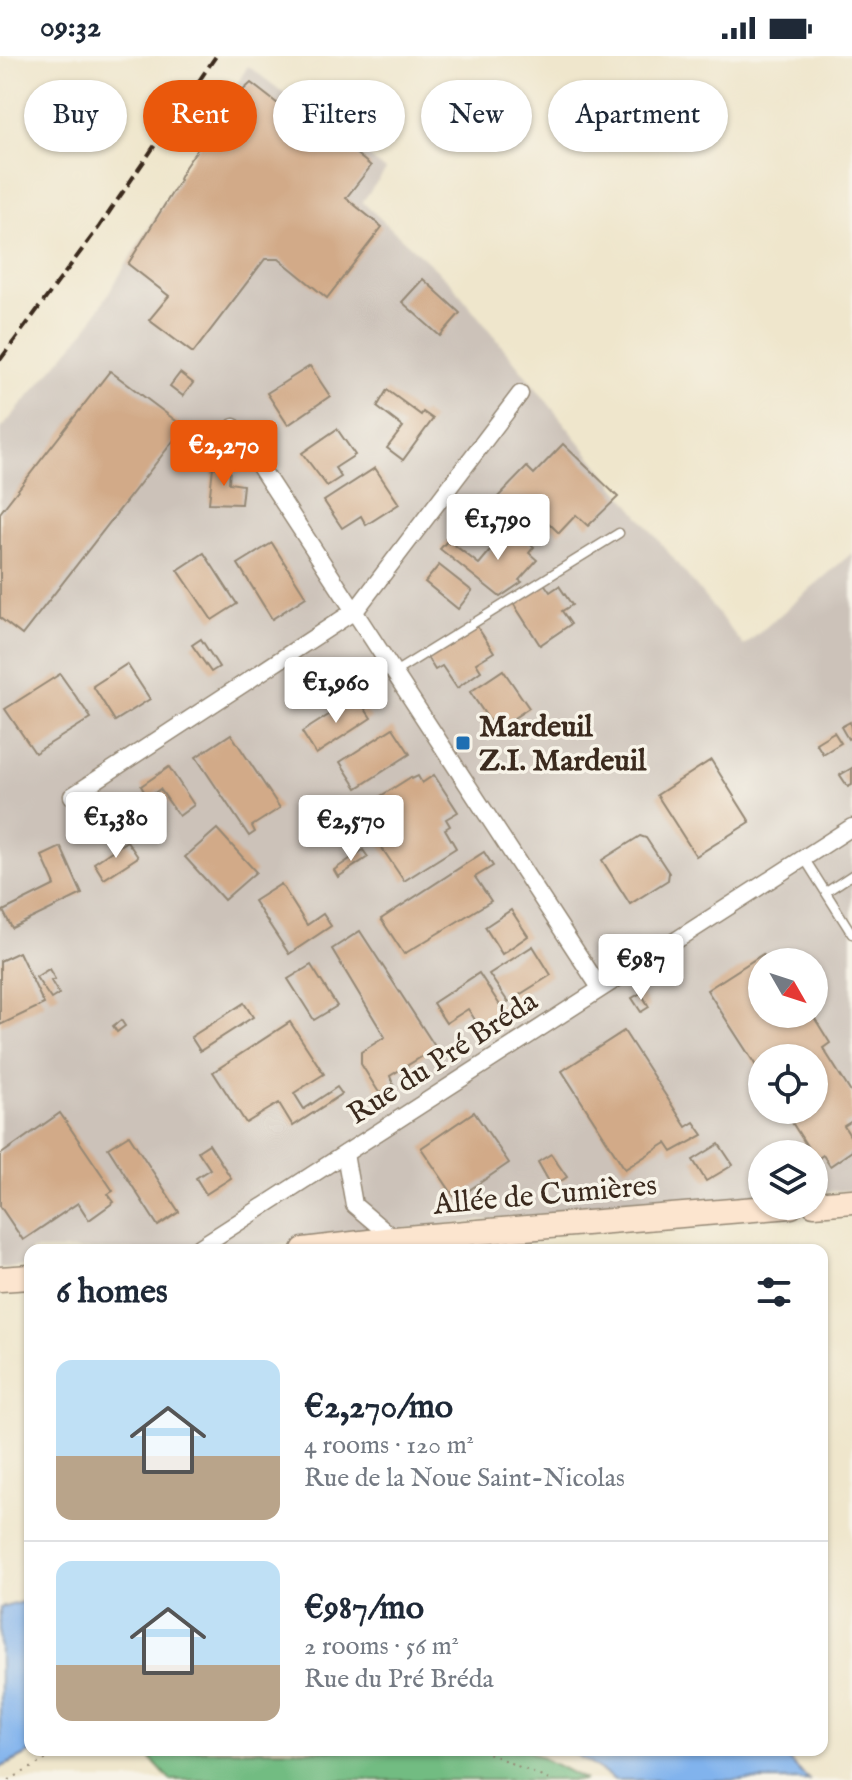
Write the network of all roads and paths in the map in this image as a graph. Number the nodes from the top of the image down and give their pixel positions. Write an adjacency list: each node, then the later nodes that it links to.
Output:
1 (520, 394): 4 (street)
2 (234, 427): 4 (street)
3 (619, 533): 5 (lane)
4 (356, 610): 5 (street); 6 (street)
5 (395, 672): 12 (street)
6 (72, 796)
7 (852, 827): 8 (street, Rue du Pré Bréda)
8 (804, 857): 10 (lane); 12 (street, Rue du Pré Bréda)
9 (852, 875): 10 (lane)
10 (826, 892): 11 (lane)
11 (852, 934)
12 (600, 988): 13 (street, Rue du Pré Bréda)
13 (345, 1154): 17 (street, Rue du Pré Bréda); 18 (street, Rue du Pré Bréda)
14 (852, 1201): 15 (main road)
15 (828, 1203)
16 (748, 1210): 17 (main road, Allée de Cumières)
17 (394, 1239): 19 (main road, Allée de Cumières)
18 (205, 1244)
19 (353, 1244)
20 (1, 1277): 21 (main road)
21 (24, 1277)
22 (52, 1756): 24 (path)
23 (495, 1756): 25 (path)
24 (9, 1780)
25 (549, 1780)

